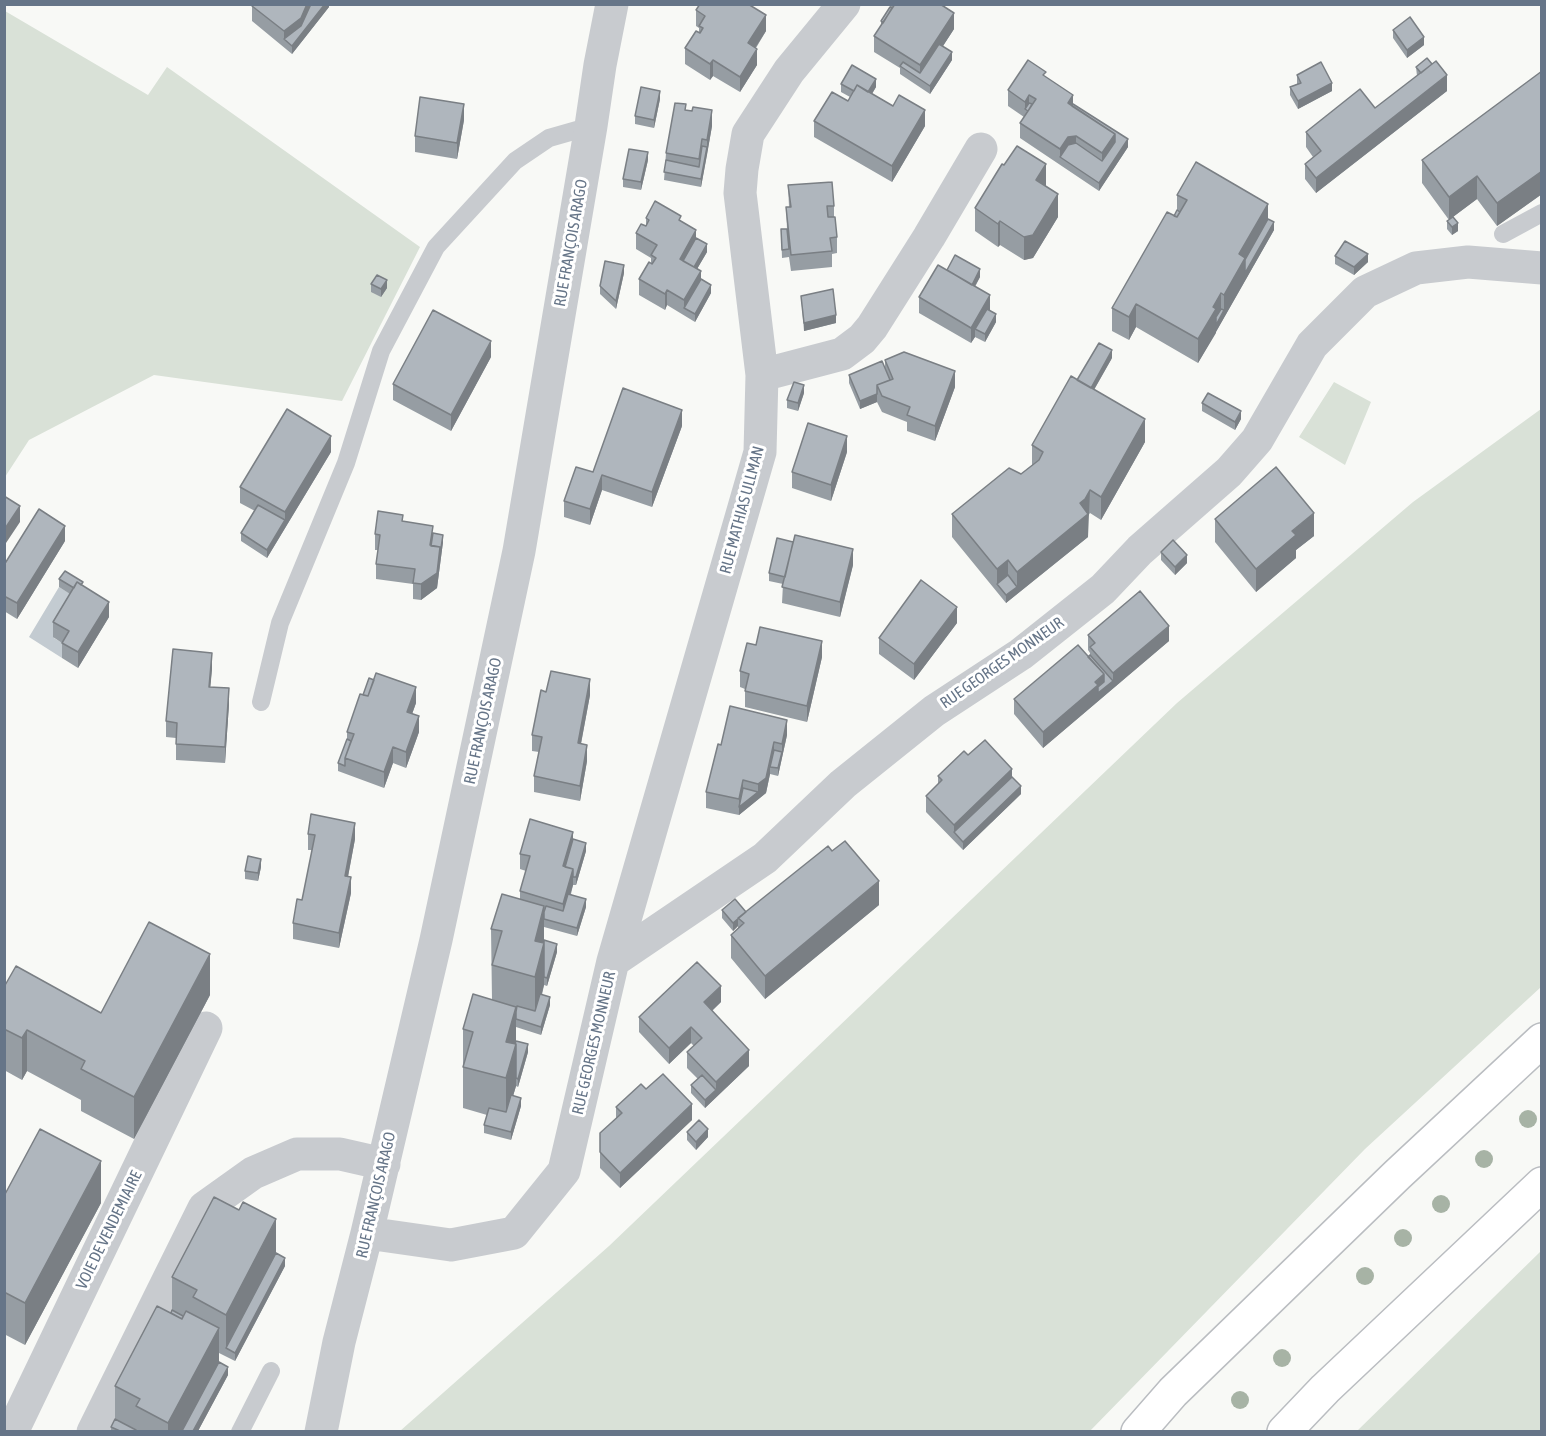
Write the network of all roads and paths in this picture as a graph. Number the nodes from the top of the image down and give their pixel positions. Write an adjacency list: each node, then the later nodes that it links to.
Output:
1 (612, 4): 3 (street, RUE FRANÇOIS ARAGO)
2 (844, 4): 8 (street, RUE MATHIAS ULLMAN)
3 (591, 126): 9 (lane); 13 (street, RUE FRANÇOIS ARAGO)
4 (981, 149): 8 (street)
5 (1542, 213): 6 (lane)
6 (1503, 234)
7 (1542, 268): 10 (street, RUE GEORGES MONNEUR)
8 (762, 375): 10 (street, RUE MATHIAS ULLMAN)
9 (261, 702)
10 (613, 961): 15 (street, RUE GEORGES MONNEUR)
11 (206, 1028): 17 (street, VOIE DE VENDEMIAIRE)
12 (1542, 1040): 21 (highway)
13 (384, 1164): 15 (street, RUE FRANÇOIS ARAGO); 18 (street)
14 (1542, 1184): 22 (highway)
15 (367, 1233): 20 (street, RUE FRANÇOIS ARAGO)
16 (271, 1371): 19 (lane)
17 (12, 1431)
18 (93, 1431)
19 (240, 1431)
20 (321, 1431)
21 (1138, 1431)
22 (1284, 1431)

